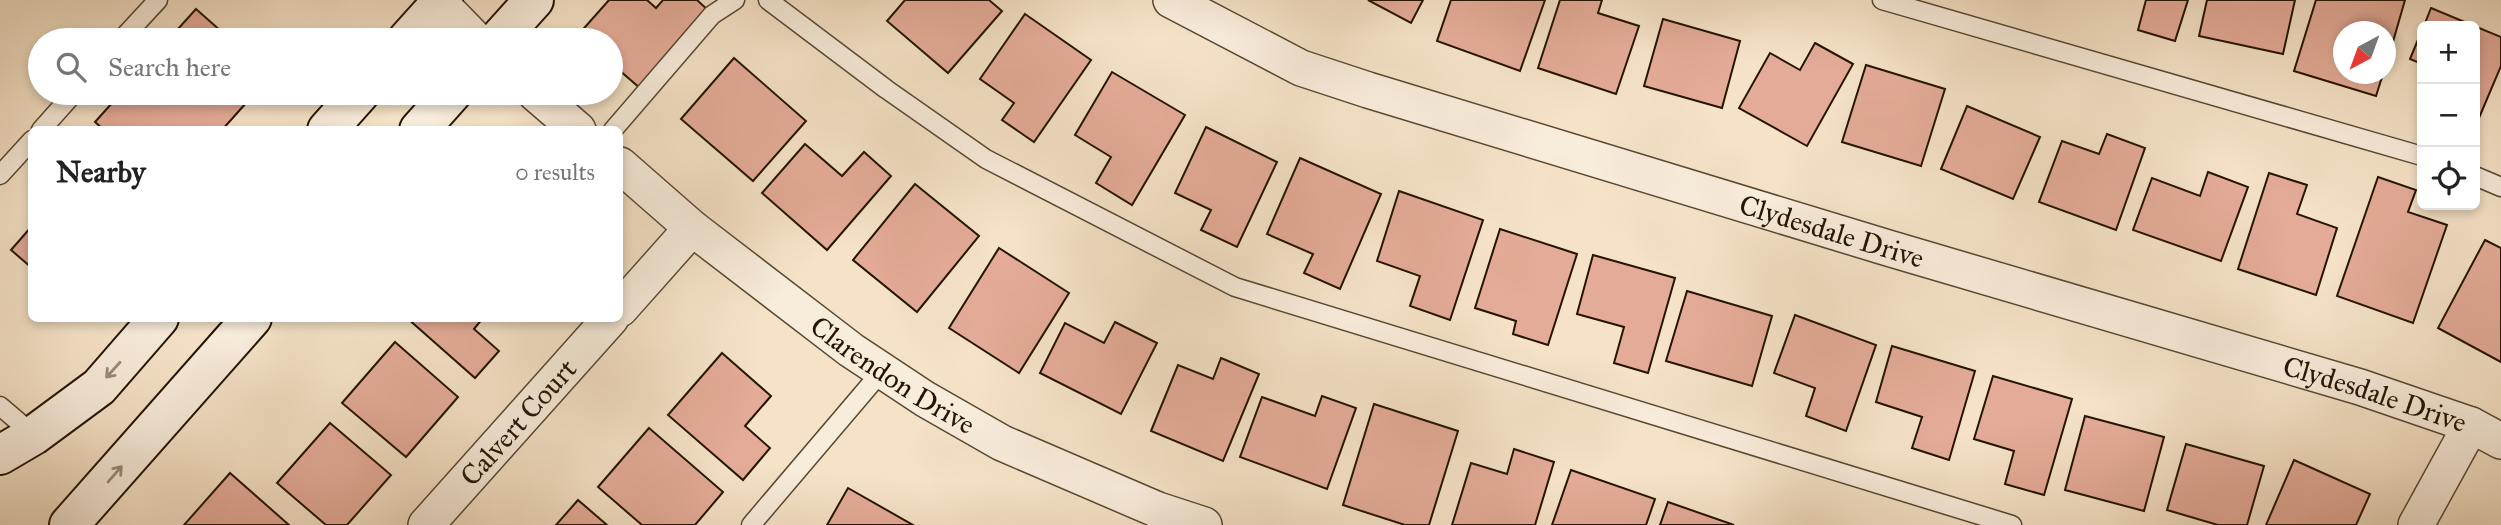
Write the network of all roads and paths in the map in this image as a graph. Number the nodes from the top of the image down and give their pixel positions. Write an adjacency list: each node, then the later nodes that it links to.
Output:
1 (158, 0): 8 (lane)
2 (534, 0): 11 (main road)
3 (735, 0): 20 (lane)
4 (768, 0): 42 (lane)
5 (1171, 0): 34 (street, Clydesdale Drive)
6 (1882, 0): 22 (lane)
7 (439, 1): 9 (main road); 10 (street)
8 (132, 28)
9 (417, 28)
10 (465, 28)
11 (509, 28)
12 (63, 105): 16 (lane)
13 (349, 105): 17 (main road)
14 (441, 105): 18 (main road)
15 (549, 105): 19 (street)
16 (45, 126)
17 (331, 126)
18 (423, 126)
19 (573, 126)
20 (616, 126)
21 (28, 144): 24 (lane)
22 (2417, 155)
23 (623, 168): 27 (street, Clarendon Drive)
24 (0, 175)
25 (2480, 178): 26 (lane)
26 (2501, 187)
27 (692, 228): 28 (street); 32 (street, Clarendon Drive)
28 (623, 306)
29 (156, 322): 35 (main road, one-way to 35)
30 (248, 322): 38 (main road, one-way to 30)
31 (607, 322): 39 (street, Calvert Court)
32 (882, 371): 40 (lane); 41 (street, Clarendon Drive)
33 (0, 407): 35 (lane)
34 (2471, 425): 36 (street, Clydesdale Drive); 43 (street)
35 (34, 435): 37 (main road)
36 (2501, 441)
37 (0, 455)
38 (69, 525)
39 (426, 525)
40 (751, 525)
41 (1203, 525)
42 (2012, 525)
43 (2416, 525)

